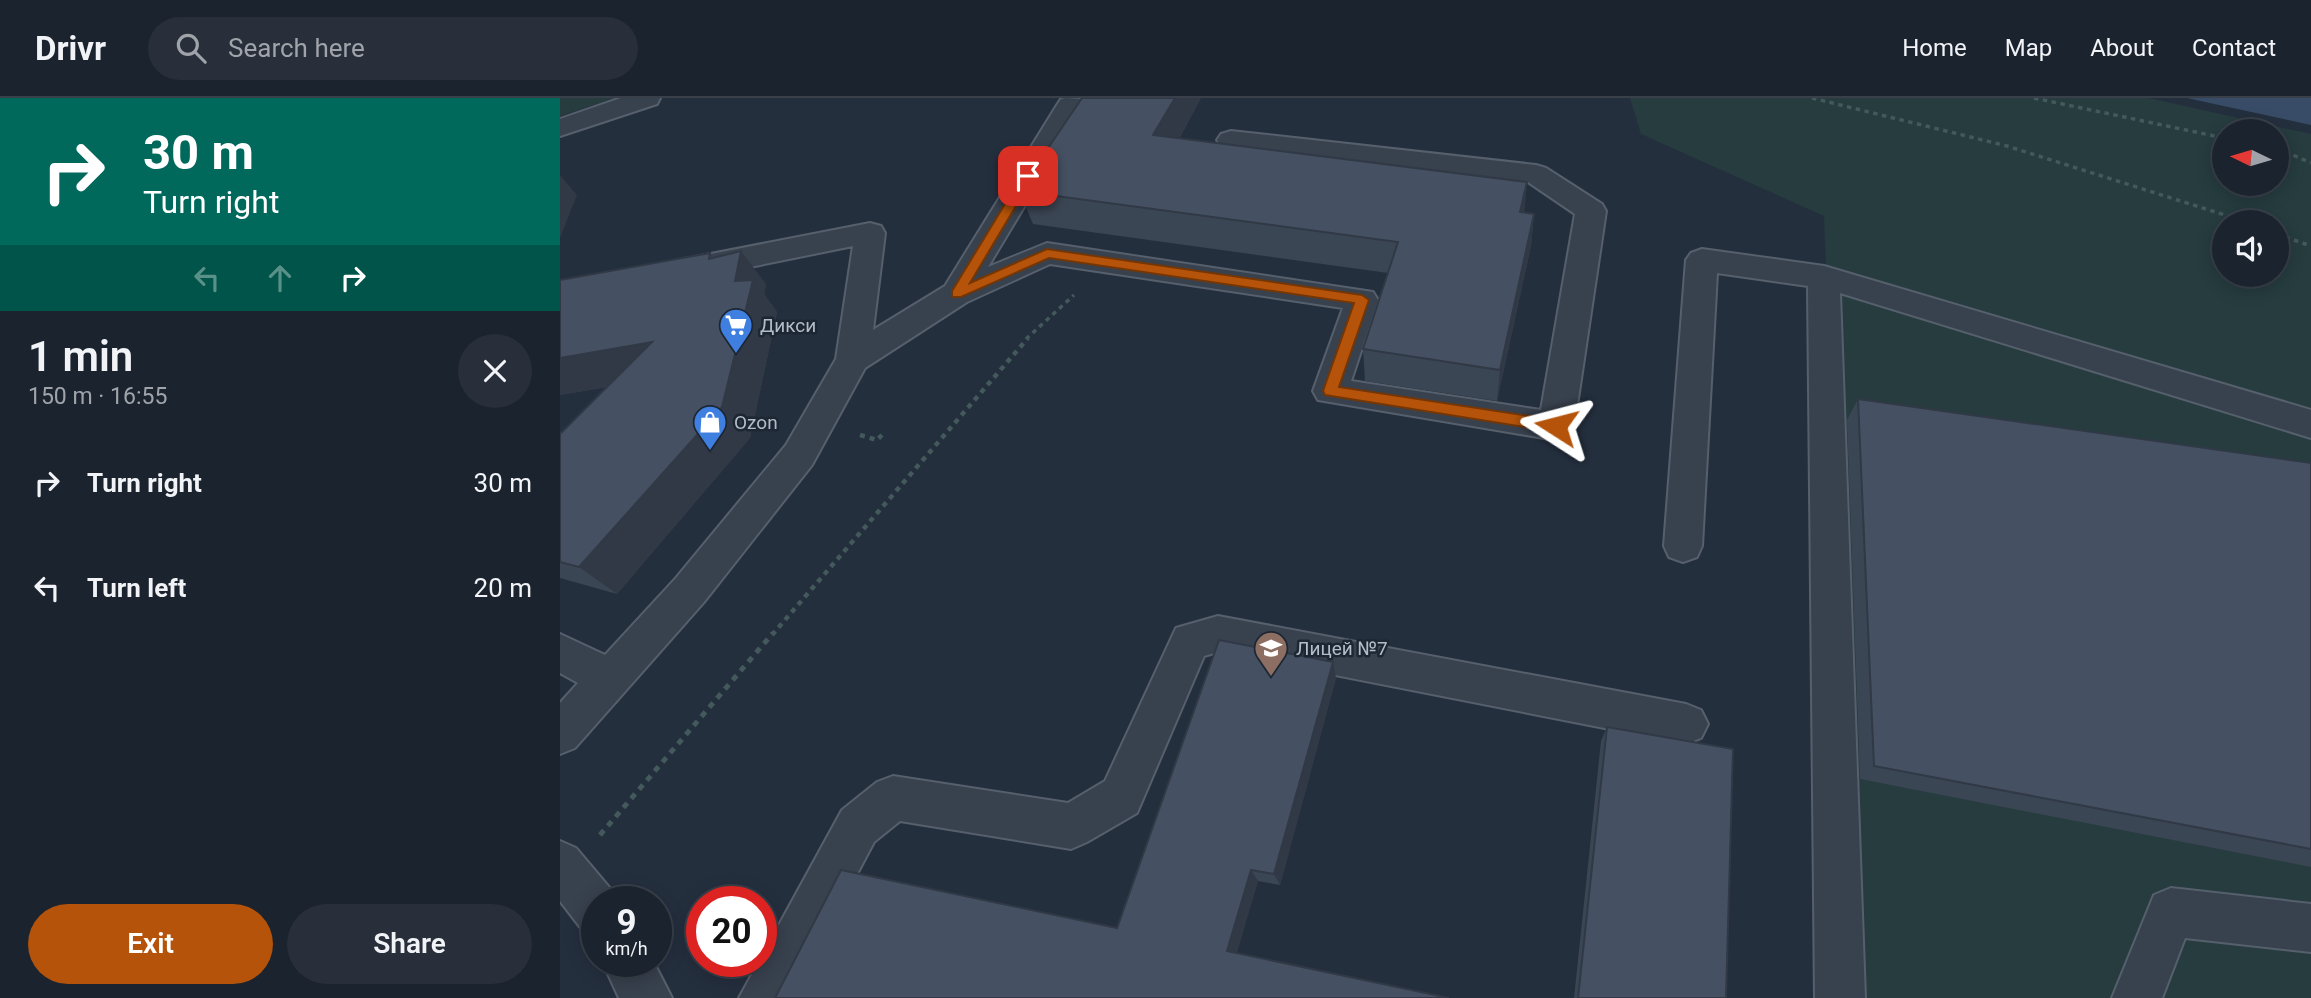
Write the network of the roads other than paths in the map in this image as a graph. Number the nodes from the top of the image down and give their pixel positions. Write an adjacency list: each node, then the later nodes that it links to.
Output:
1 (647, 98): 3 (street)
2 (1071, 105): 7 (street)
3 (560, 128)
4 (1231, 140): 7 (street)
5 (665, 274): 8 (street)
6 (1824, 276): 9 (street); 10 (street); 21 (street)
7 (956, 294): 8 (street)
8 (853, 359): 12 (street)
9 (2311, 424)
10 (1683, 546)
11 (560, 652): 12 (street)
12 (610, 679): 14 (street)
13 (1686, 724): 20 (street)
14 (560, 734)
15 (564, 869): 16 (street)
16 (581, 890)
17 (2311, 929): 22 (street)
18 (635, 977): 19 (street)
19 (647, 998)
20 (764, 998)
21 (1840, 998)
22 (2137, 998)

